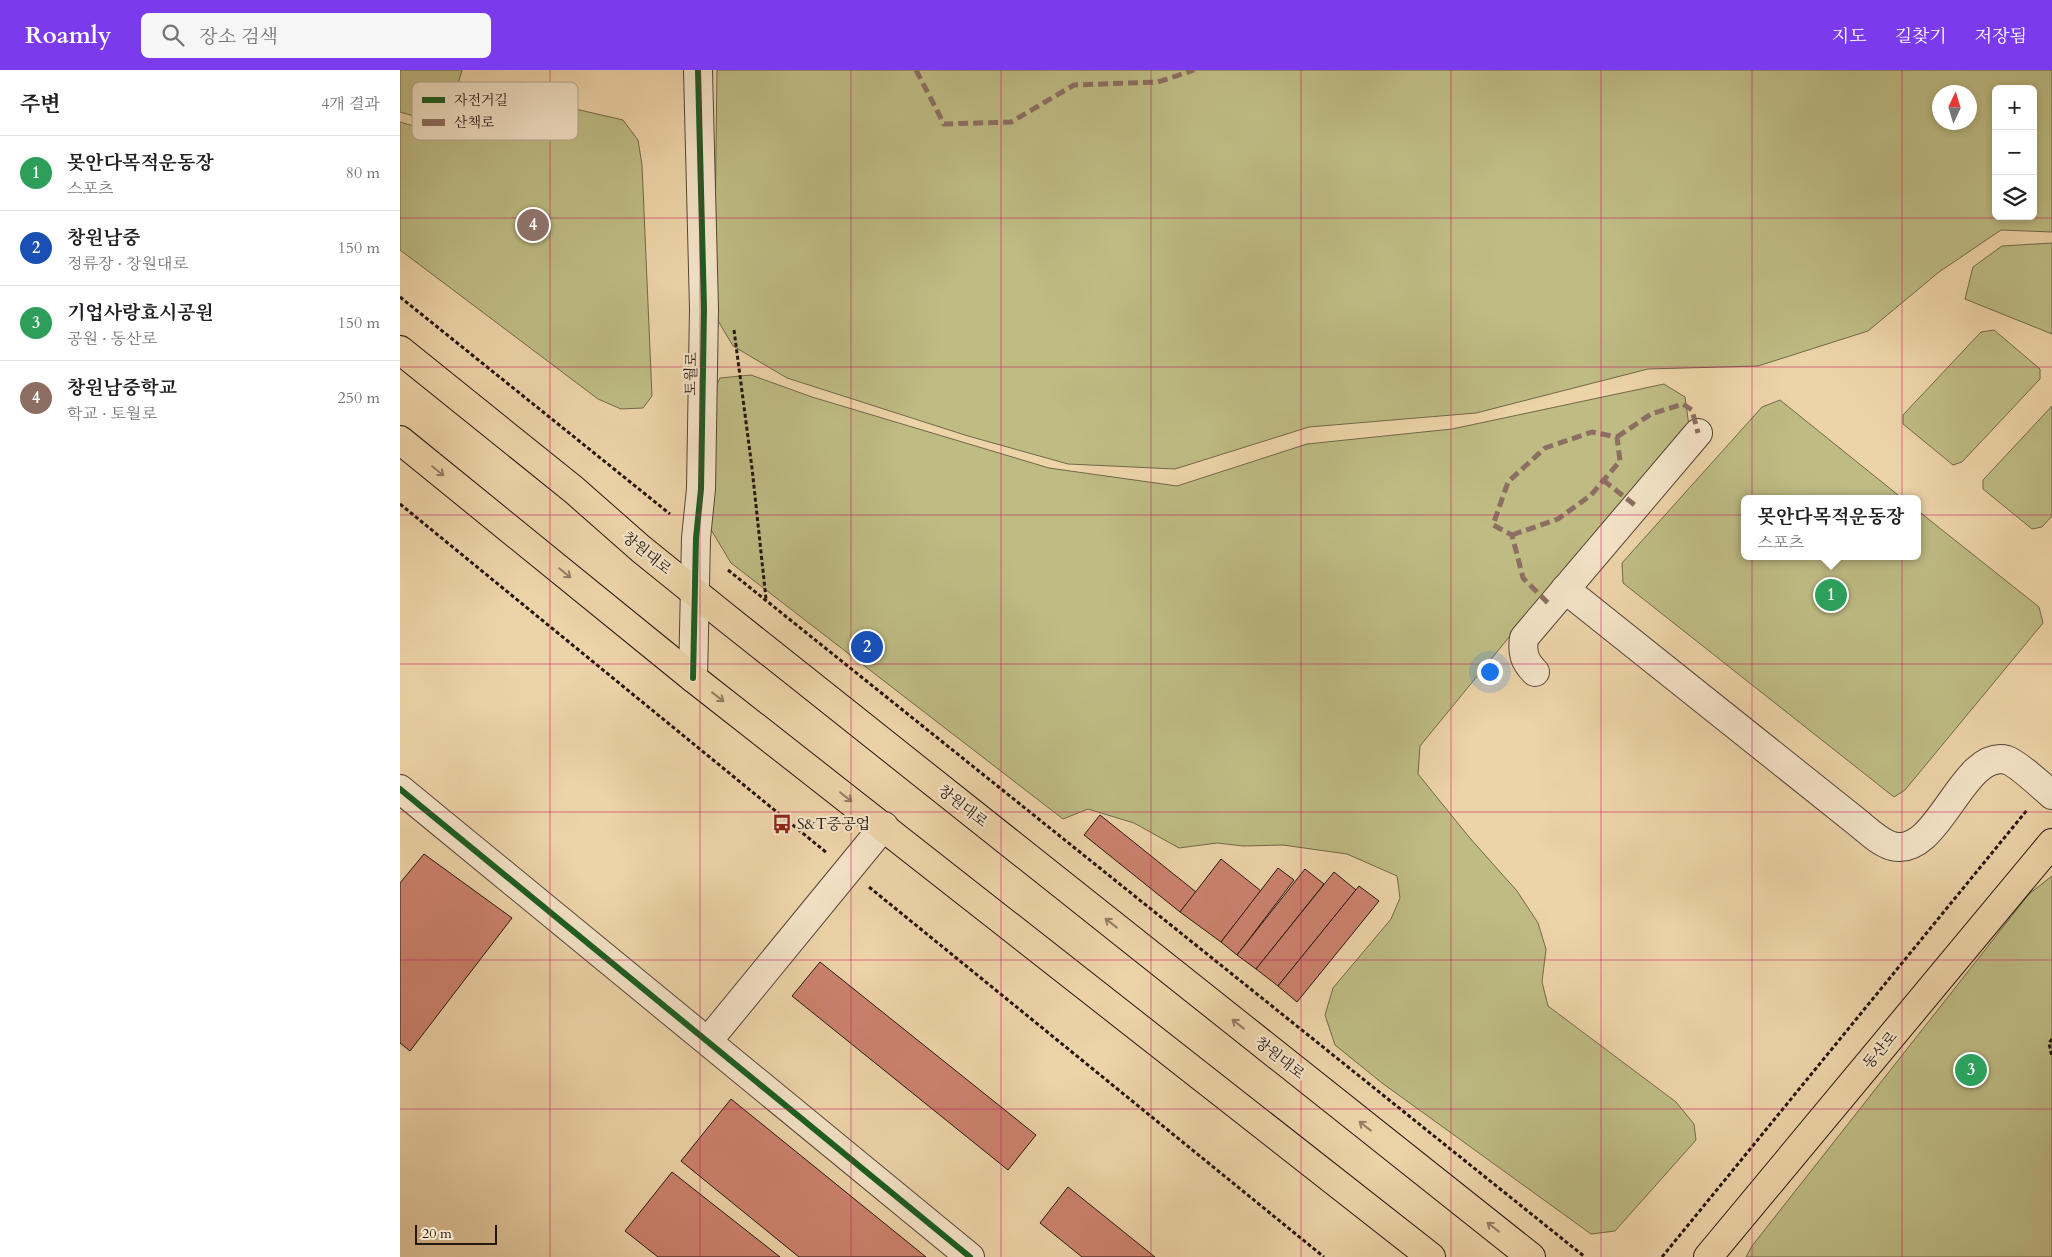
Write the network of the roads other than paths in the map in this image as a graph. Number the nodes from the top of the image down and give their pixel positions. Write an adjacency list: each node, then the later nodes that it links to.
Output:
1 (698, 70): 6 (street, 토월로)
2 (400, 350): 6 (main road, 창원대로)
3 (1698, 433): 5 (street)
4 (400, 440): 8 (main road, one-way to 8)
5 (1565, 588): 7 (street); 10 (street)
6 (695, 591): 8 (street, 토월로); 16 (main road, 창원대로, one-way to 6)
7 (1535, 672)
8 (694, 678): 11 (main road, one-way to 11)
9 (400, 789): 13 (street)
10 (2048, 791)
11 (884, 826): 13 (street); 15 (main road)
12 (2052, 843): 17 (main road, 동산로)
13 (708, 1041): 14 (street)
14 (970, 1257)
15 (1431, 1257)
16 (1531, 1257)
17 (1708, 1257)

